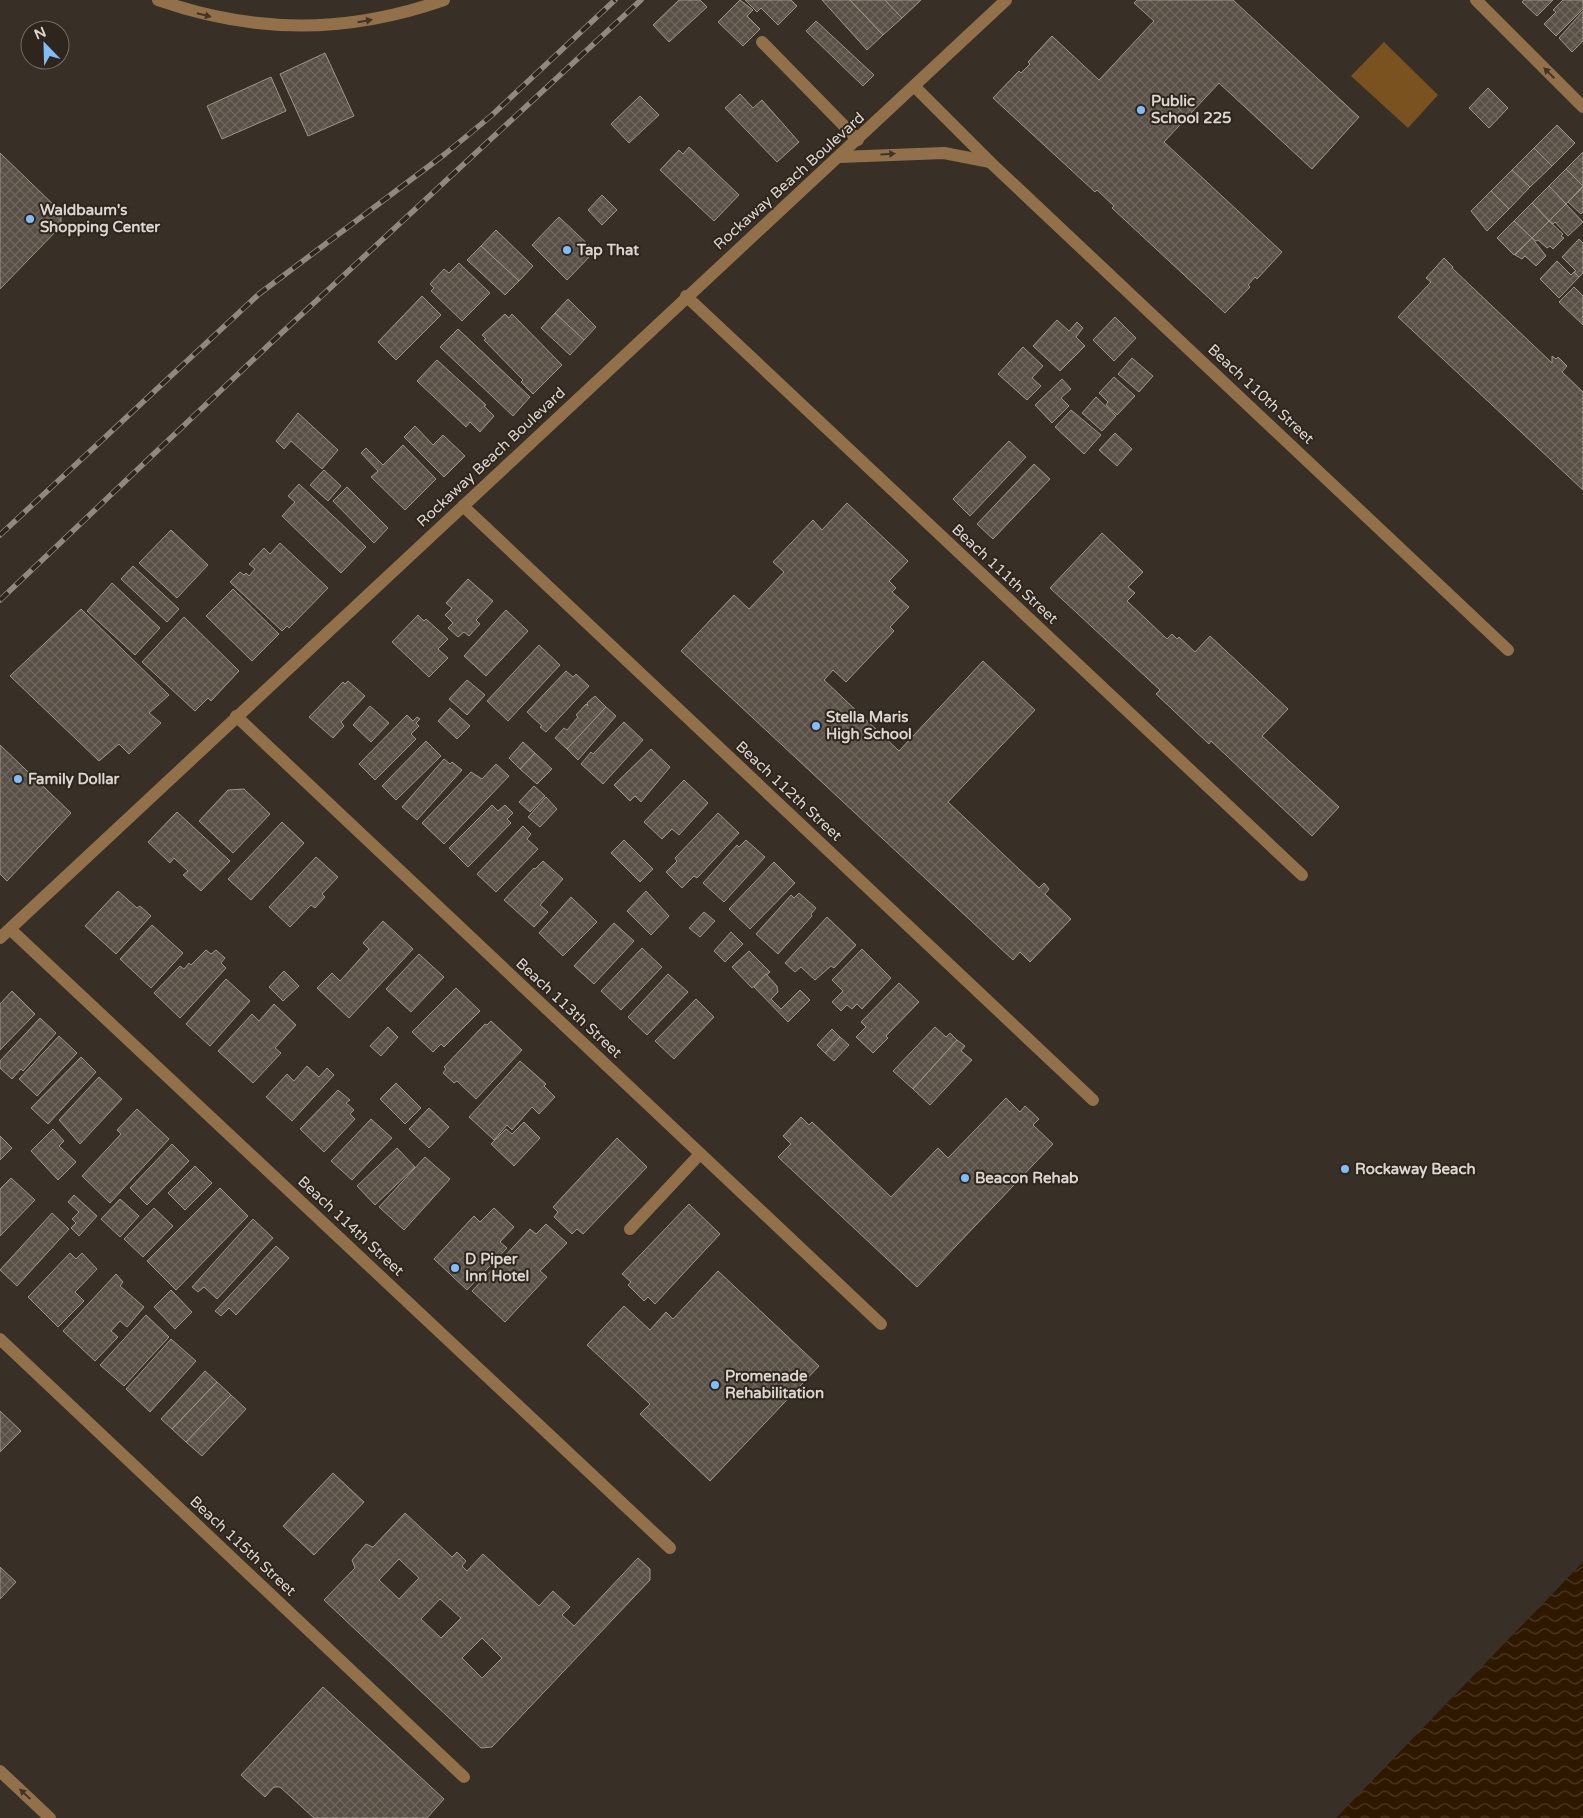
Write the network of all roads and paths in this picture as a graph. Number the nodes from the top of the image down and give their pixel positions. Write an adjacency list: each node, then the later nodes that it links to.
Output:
1 (158, 0): 2 (street, one-way to 2)
2 (444, 0)
3 (1006, 0): 6 (street, Rockaway Beach Boulevard)
4 (1476, 0): 7 (street, one-way to 4)
5 (762, 42): 8 (street)
6 (915, 87): 8 (street, Rockaway Beach Boulevard); 10 (street, Beach 110th Street)
7 (1583, 107)
8 (858, 140): 9 (street, Rockaway Beach Boulevard)
9 (840, 157): 10 (street, one-way to 10); 11 (street, Rockaway Beach Boulevard)
10 (990, 162): 13 (street, Beach 110th Street)
11 (686, 296): 12 (street, Rockaway Beach Boulevard); 15 (street, Beach 111th Street)
12 (463, 506): 14 (street, Rockaway Beach Boulevard); 18 (street, Beach 112th Street)
13 (1508, 650)
14 (236, 716): 16 (street, Rockaway Beach Boulevard); 19 (street, Beach 113th Street)
15 (1302, 876)
16 (10, 929): 17 (street, Rockaway Beach Boulevard); 23 (street, Beach 114th Street)
17 (0, 938)
18 (1093, 1100)
19 (700, 1154): 20 (street); 21 (street, Beach 113th Street)
20 (630, 1229)
21 (881, 1324)
22 (0, 1339): 25 (street, Beach 115th Street)
23 (670, 1548)
24 (0, 1771): 26 (street, one-way to 24)
25 (464, 1777)
26 (50, 1818)

